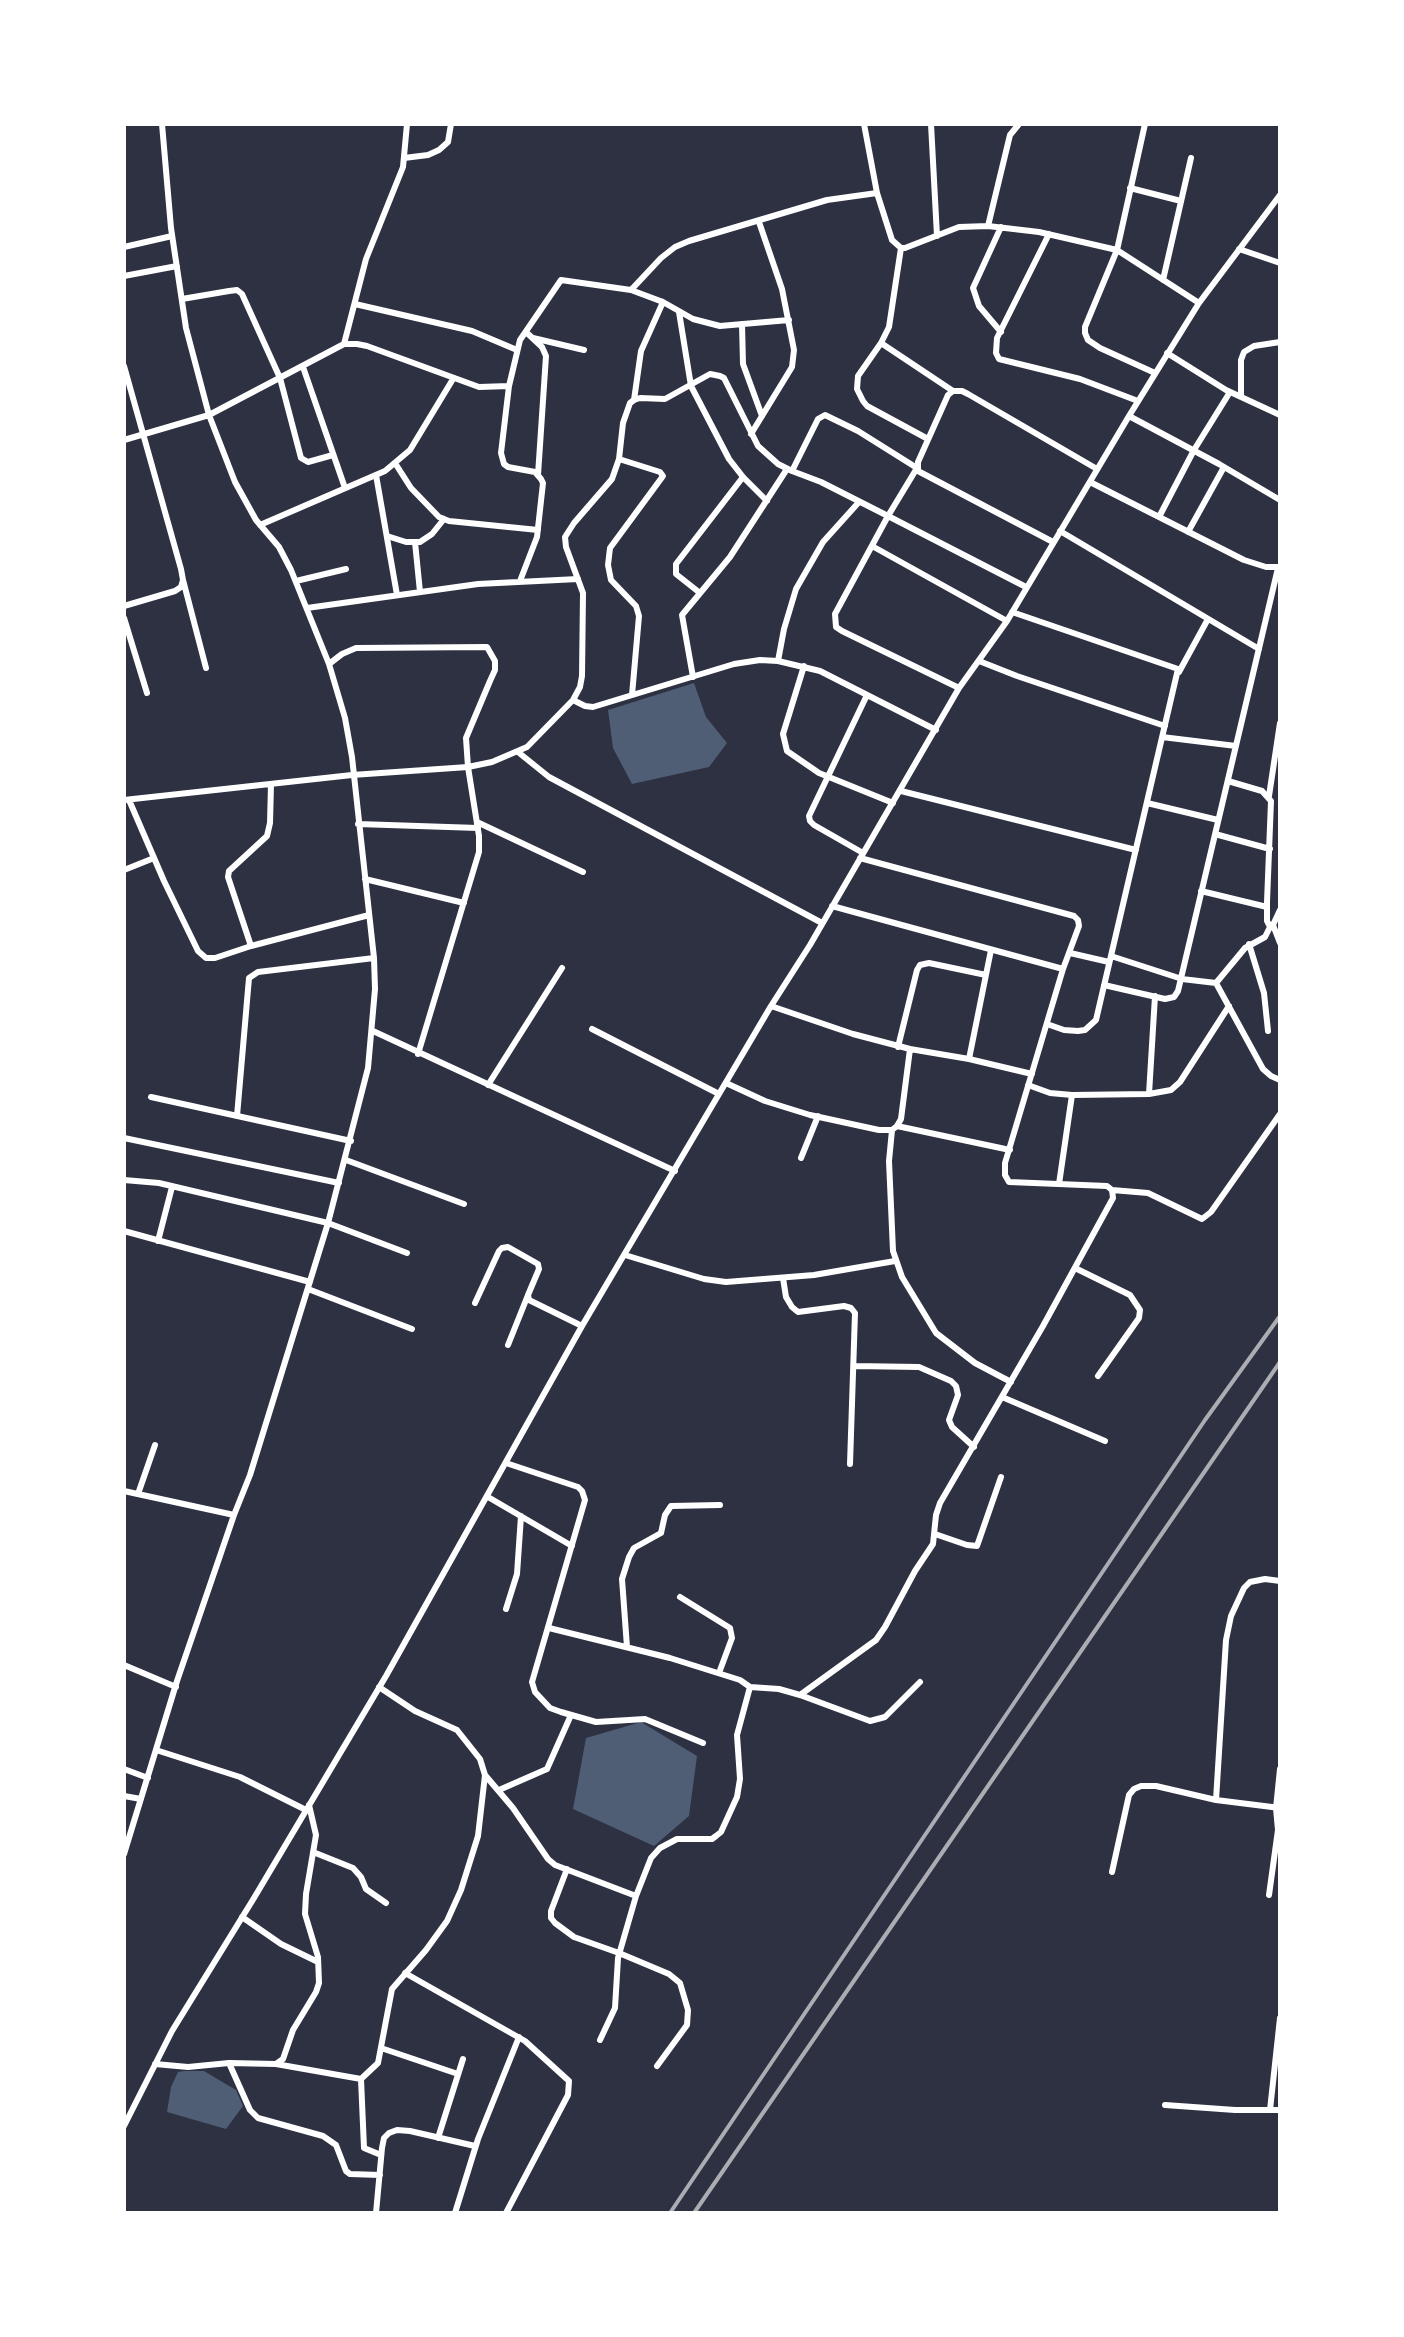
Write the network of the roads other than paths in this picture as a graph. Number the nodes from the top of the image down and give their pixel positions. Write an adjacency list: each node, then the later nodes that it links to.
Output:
1 (162, 124): 18 (street)
2 (407, 124): 8 (street)
3 (451, 124): 8 (street)
4 (864, 124): 11 (street)
5 (931, 124): 19 (street)
6 (1019, 124): 15 (street)
7 (1145, 124): 10 (street)
8 (404, 158): 32 (street)
9 (1191, 158): 13 (street)
10 (1130, 188): 13 (street); 23 (street)
11 (877, 193): 14 (street); 21 (street)
12 (1280, 195): 22 (street)
13 (1181, 201): 27 (street)
14 (759, 222): 28 (street); 34 (street)
15 (988, 226): 16 (street); 19 (street)
16 (1001, 227): 17 (street); 37 (street)
17 (1049, 234): 23 (street); 37 (street)
18 (172, 236): 20 (street); 25 (street)
19 (937, 236): 21 (street)
20 (124, 247)
21 (901, 248): 40 (street)
22 (1239, 249): 24 (street); 31 (street)
23 (1117, 250): 27 (street); 47 (street)
24 (1280, 263)
25 (177, 266): 26 (street); 29 (street)
26 (124, 276)
27 (1163, 280): 31 (street)
28 (631, 290): 30 (street); 36 (street)
29 (182, 299): 48 (street); 57 (street)
30 (663, 302): 33 (street); 55 (street)
31 (1199, 303): 44 (street)
32 (355, 304): 41 (street); 42 (street)
33 (679, 312): 35 (street); 51 (street)
34 (789, 320): 35 (street); 59 (street)
35 (742, 324): 59 (street)
36 (526, 332): 38 (street); 42 (street)
37 (1001, 332): 56 (street)
38 (533, 338): 43 (street); 74 (street)
39 (1280, 342): 54 (street)
40 (881, 343): 52 (street); 63 (street)
41 (344, 344): 46 (street); 49 (street)
42 (517, 350): 50 (street)
43 (584, 350)
44 (1167, 353): 47 (street); 53 (street)
45 (124, 366): 62 (street)
46 (303, 367): 48 (street); 66 (street)
47 (1155, 373): 56 (street)
48 (280, 378): 57 (street); 66 (street)
49 (453, 379): 50 (street); 68 (street)
50 (509, 386): 74 (street)
51 (691, 386): 55 (street); 61 (street); 75 (street)
52 (953, 391): 63 (street); 71 (street)
53 (1230, 392): 54 (street); 65 (street)
54 (1241, 397): 58 (street)
55 (634, 400): 67 (street)
56 (1138, 401): 60 (street)
57 (209, 415): 62 (street); 84 (street)
58 (1280, 415)
59 (762, 416): 61 (street)
60 (1129, 416): 65 (street); 71 (street)
61 (751, 434): 72 (street)
62 (143, 435): 64 (street); 95 (street)
63 (928, 439): 70 (street)
64 (124, 440)
65 (1194, 450): 69 (street); 82 (street)
66 (333, 455): 77 (street)
67 (619, 459): 94 (street); 118 (street)
68 (395, 463): 73 (street); 83 (street)
69 (1224, 467): 78 (street); 87 (street)
70 (917, 468): 72 (street); 81 (street); 90 (street)
71 (1097, 469): 76 (street)
72 (790, 470): 79 (street); 80 (street)
73 (376, 475): 77 (street); 88 (street)
74 (538, 475): 85 (street)
75 (743, 477): 79 (street); 100 (street)
76 (1090, 482): 82 (street); 86 (street)
77 (345, 488): 84 (street)
78 (1280, 500)
79 (767, 501): 100 (street)
80 (859, 502): 81 (street); 109 (street)
81 (888, 516): 91 (street); 98 (street)
82 (1159, 517): 87 (street)
83 (444, 519): 85 (street); 89 (street)
84 (260, 525): 96 (street)
85 (538, 530): 97 (street)
86 (1060, 531): 90 (street); 106 (street)
87 (1188, 532): 92 (street)
88 (387, 536): 89 (street); 101 (street)
89 (415, 542): 99 (street)
90 (1053, 542): 98 (street)
91 (872, 546): 107 (street); 116 (street)
92 (1279, 568): 108 (street)
93 (346, 569): 96 (street)
94 (578, 579): 97 (street); 120 (street)
95 (183, 580): 102 (street); 113 (street)
96 (296, 581): 103 (street)
97 (520, 581): 99 (street)
98 (1026, 587): 104 (street)
99 (420, 592): 101 (street)
100 (700, 593): 114 (street)
101 (397, 595): 103 (street)
102 (124, 606)
103 (307, 608): 111 (street)
104 (1012, 612): 107 (street); 115 (street)
105 (124, 618): 117 (street)
106 (1208, 619): 108 (street); 115 (street)
107 (1007, 621): 110 (street)
108 (1259, 649): 125 (street)
109 (778, 661): 112 (street); 114 (street)
110 (979, 661): 116 (street); 122 (street)
111 (329, 664): 127 (street); 128 (street)
112 (804, 666): 119 (street); 129 (street)
113 (206, 668)
114 (693, 677): 118 (street)
115 (1176, 677): 122 (street)
116 (959, 688): 123 (street)
117 (147, 693)
118 (632, 695): 120 (street)
119 (867, 695): 123 (street); 129 (street)
120 (573, 700): 126 (street)
121 (1280, 723): 133 (street)
122 (1165, 726): 124 (street)
123 (936, 730): 132 (street)
124 (1162, 737): 125 (street); 136 (street)
125 (1236, 746): 130 (street)
126 (518, 752): 127 (street); 154 (street)
127 (468, 767): 128 (street); 139 (street)
128 (352, 775): 131 (street); 138 (street)
129 (829, 778): 135 (street); 143 (street)
130 (1228, 781): 133 (street); 137 (street)
131 (271, 784): 134 (street); 158 (street)
132 (901, 791): 135 (street); 142 (street)
133 (1269, 796): 141 (street)
134 (127, 800): 144 (street)
135 (893, 803): 143 (street)
136 (1147, 803): 137 (street); 142 (street)
137 (1218, 820): 140 (street)
138 (358, 824): 139 (street); 147 (street)
139 (477, 825): 146 (street); 149 (street)
140 (1215, 834): 141 (street); 148 (street)
141 (1270, 849): 151 (street)
142 (1136, 850): 162 (street)
143 (861, 856): 150 (street); 160 (street)
144 (154, 858): 145 (street); 158 (street)
145 (124, 870)
146 (583, 872)
147 (365, 879): 149 (street); 153 (street)
148 (1201, 891): 151 (street); 166 (street)
149 (464, 903): 178 (street)
150 (832, 906): 154 (street); 159 (street)
151 (1267, 907): 155 (street)
152 (1280, 910): 155 (street)
153 (369, 915): 158 (street); 161 (street)
154 (822, 923): 170 (street)
155 (1275, 926): 156 (street); 157 (street)
156 (1280, 943)
157 (1249, 944): 167 (street); 175 (street)
158 (251, 946)
159 (991, 950): 164 (street); 165 (street)
160 (1070, 953): 162 (street); 164 (street)
161 (374, 958): 174 (street); 190 (street)
162 (1110, 959): 166 (street); 168 (street)
163 (562, 968): 183 (street)
164 (1063, 969): 172 (street)
165 (986, 975): 176 (street); 179 (street)
166 (1182, 979): 167 (street); 169 (street)
167 (1216, 983): 171 (street)
168 (1104, 985): 169 (street); 172 (street)
169 (1155, 996): 186 (street)
170 (771, 1006): 176 (street); 182 (street)
171 (1229, 1006): 181 (street); 186 (street)
172 (1047, 1024): 180 (street)
173 (592, 1029): 185 (street)
174 (373, 1031): 178 (street); 194 (street)
175 (1268, 1031)
176 (898, 1047): 177 (street)
177 (910, 1049): 179 (street); 192 (street)
178 (418, 1054): 183 (street)
179 (969, 1059): 180 (street)
180 (1032, 1074): 184 (street)
181 (1280, 1080)
182 (726, 1083): 185 (street); 191 (street)
183 (488, 1085): 198 (street)
184 (1028, 1085): 187 (street); 195 (street)
185 (719, 1094): 198 (street)
186 (1149, 1094): 187 (street)
187 (1072, 1095): 201 (street)
188 (151, 1097): 190 (street)
189 (1280, 1114): 203 (street)
190 (237, 1116): 194 (street)
191 (818, 1116): 192 (street); 196 (street)
192 (895, 1128): 195 (street); 210 (street)
193 (124, 1138): 200 (street)
194 (351, 1141): 197 (street)
195 (1010, 1150): 201 (street)
196 (801, 1158)
197 (346, 1160): 200 (street); 204 (street)
198 (675, 1171): 209 (street)
199 (124, 1180): 202 (street)
200 (339, 1183): 205 (street)
201 (1059, 1184): 203 (street)
202 (172, 1187): 205 (street); 207 (street)
203 (1112, 1190): 211 (street)
204 (464, 1204)
205 (328, 1223): 208 (street); 213 (street)
206 (124, 1231): 207 (street)
207 (158, 1241): 213 (street)
208 (407, 1253)
209 (625, 1255): 212 (street); 216 (street)
210 (895, 1261): 212 (street); 221 (street)
211 (1075, 1268): 220 (street); 221 (street)
212 (783, 1278): 219 (street)
213 (309, 1286): 217 (street); 233 (street)
214 (528, 1295): 215 (street); 216 (street); 218 (street)
215 (475, 1303)
216 (582, 1326): 226 (street)
217 (412, 1329)
218 (508, 1345)
219 (854, 1366): 225 (street); 227 (street)
220 (1098, 1376)
221 (1011, 1382): 222 (street)
222 (1002, 1397): 223 (street); 225 (street)
223 (1105, 1441)
224 (155, 1445): 230 (street)
225 (974, 1447): 235 (street)
226 (506, 1463): 231 (street); 236 (street)
227 (850, 1464)
228 (1001, 1477): 235 (street)
229 (124, 1491): 230 (street)
230 (138, 1494): 233 (street)
231 (488, 1497): 234 (street); 246 (street)
232 (720, 1505): 241 (street)
233 (234, 1515): 245 (street)
234 (521, 1516): 236 (street); 239 (street)
235 (935, 1534): 248 (street)
236 (572, 1546): 240 (street)
237 (1280, 1581): 259 (street)
238 (680, 1597): 243 (street)
239 (506, 1609)
240 (549, 1628): 241 (street); 249 (street)
241 (627, 1647): 243 (street)
242 (124, 1665): 245 (street)
243 (719, 1673): 247 (street)
244 (920, 1682): 248 (street)
245 (176, 1687): 251 (street)
246 (379, 1687): 254 (street); 260 (street)
247 (750, 1687): 248 (street); 267 (street)
248 (800, 1695)
249 (571, 1715): 250 (street); 256 (street)
250 (703, 1743)
251 (156, 1750): 255 (street); 260 (street)
252 (124, 1769): 255 (street)
253 (1280, 1769): 261 (street)
254 (485, 1775): 256 (street); 272 (street)
255 (148, 1778): 258 (street)
256 (499, 1790): 264 (street)
257 (124, 1796): 258 (street)
258 (141, 1799): 263 (street)
259 (1216, 1800): 261 (street); 265 (street)
260 (308, 1808): 262 (street); 269 (street)
261 (1278, 1808): 266 (street)
262 (313, 1852): 268 (street); 271 (street)
263 (124, 1854)
264 (567, 1869): 267 (street); 270 (street)
265 (1112, 1872)
266 (1269, 1895)
267 (636, 1896): 270 (street)
268 (386, 1903)
269 (242, 1917): 271 (street); 279 (street)
270 (619, 1953): 275 (street); 281 (street)
271 (318, 1962): 280 (street)
272 (405, 1973): 274 (street); 276 (street)
273 (1280, 2018): 285 (street)
274 (519, 2037): 289 (street); 294 (street)
275 (600, 2040)
276 (381, 2048): 282 (street); 283 (street)
277 (463, 2059): 282 (street)
278 (229, 2063): 279 (street); 280 (street); 291 (street)
279 (155, 2064): 287 (street)
280 (276, 2064): 283 (street)
281 (657, 2066)
282 (458, 2074): 288 (street)
283 (361, 2079): 290 (street)
284 (1165, 2105): 285 (street)
285 (1270, 2110): 286 (street)
286 (1280, 2110)
287 (124, 2126)
288 (438, 2138): 289 (street); 290 (street)
289 (475, 2146): 293 (street)
290 (381, 2155): 291 (street)
291 (380, 2175): 292 (street)
292 (376, 2213)
293 (455, 2213)
294 (506, 2213)

